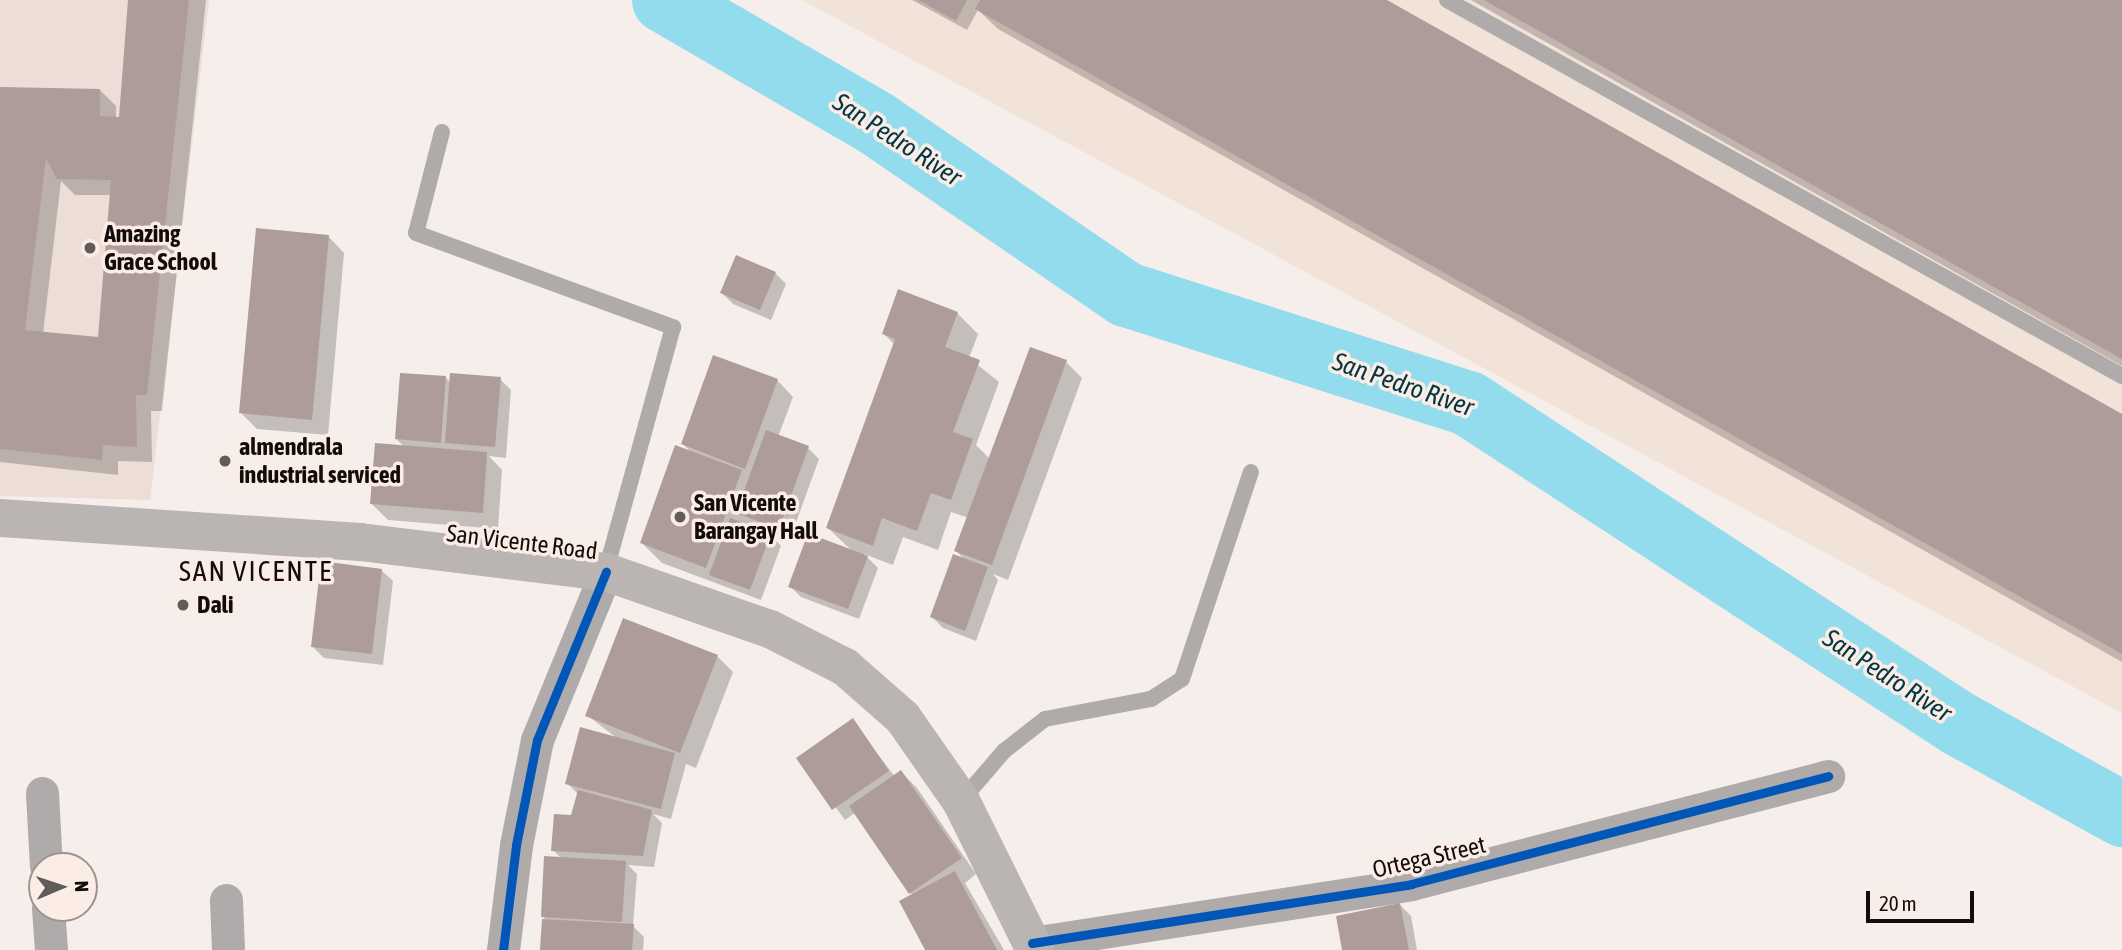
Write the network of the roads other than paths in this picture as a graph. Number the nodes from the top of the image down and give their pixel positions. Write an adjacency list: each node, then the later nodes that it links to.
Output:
1 (1447, 0): 3 (lane)
2 (442, 132): 6 (lane)
3 (2122, 376)
4 (1251, 472): 9 (lane)
5 (0, 518): 6 (main road, San Vicente Road)
6 (606, 572): 9 (main road, San Vicente Road); 16 (street)
7 (1828, 776): 13 (street, Ortega Street)
8 (42, 793): 10 (street)
9 (961, 802): 13 (main road, San Vicente Road)
10 (45, 852)
11 (226, 900): 15 (street)
12 (49, 922): 14 (street)
13 (1034, 946)
14 (51, 950)
15 (228, 950)
16 (503, 950)

